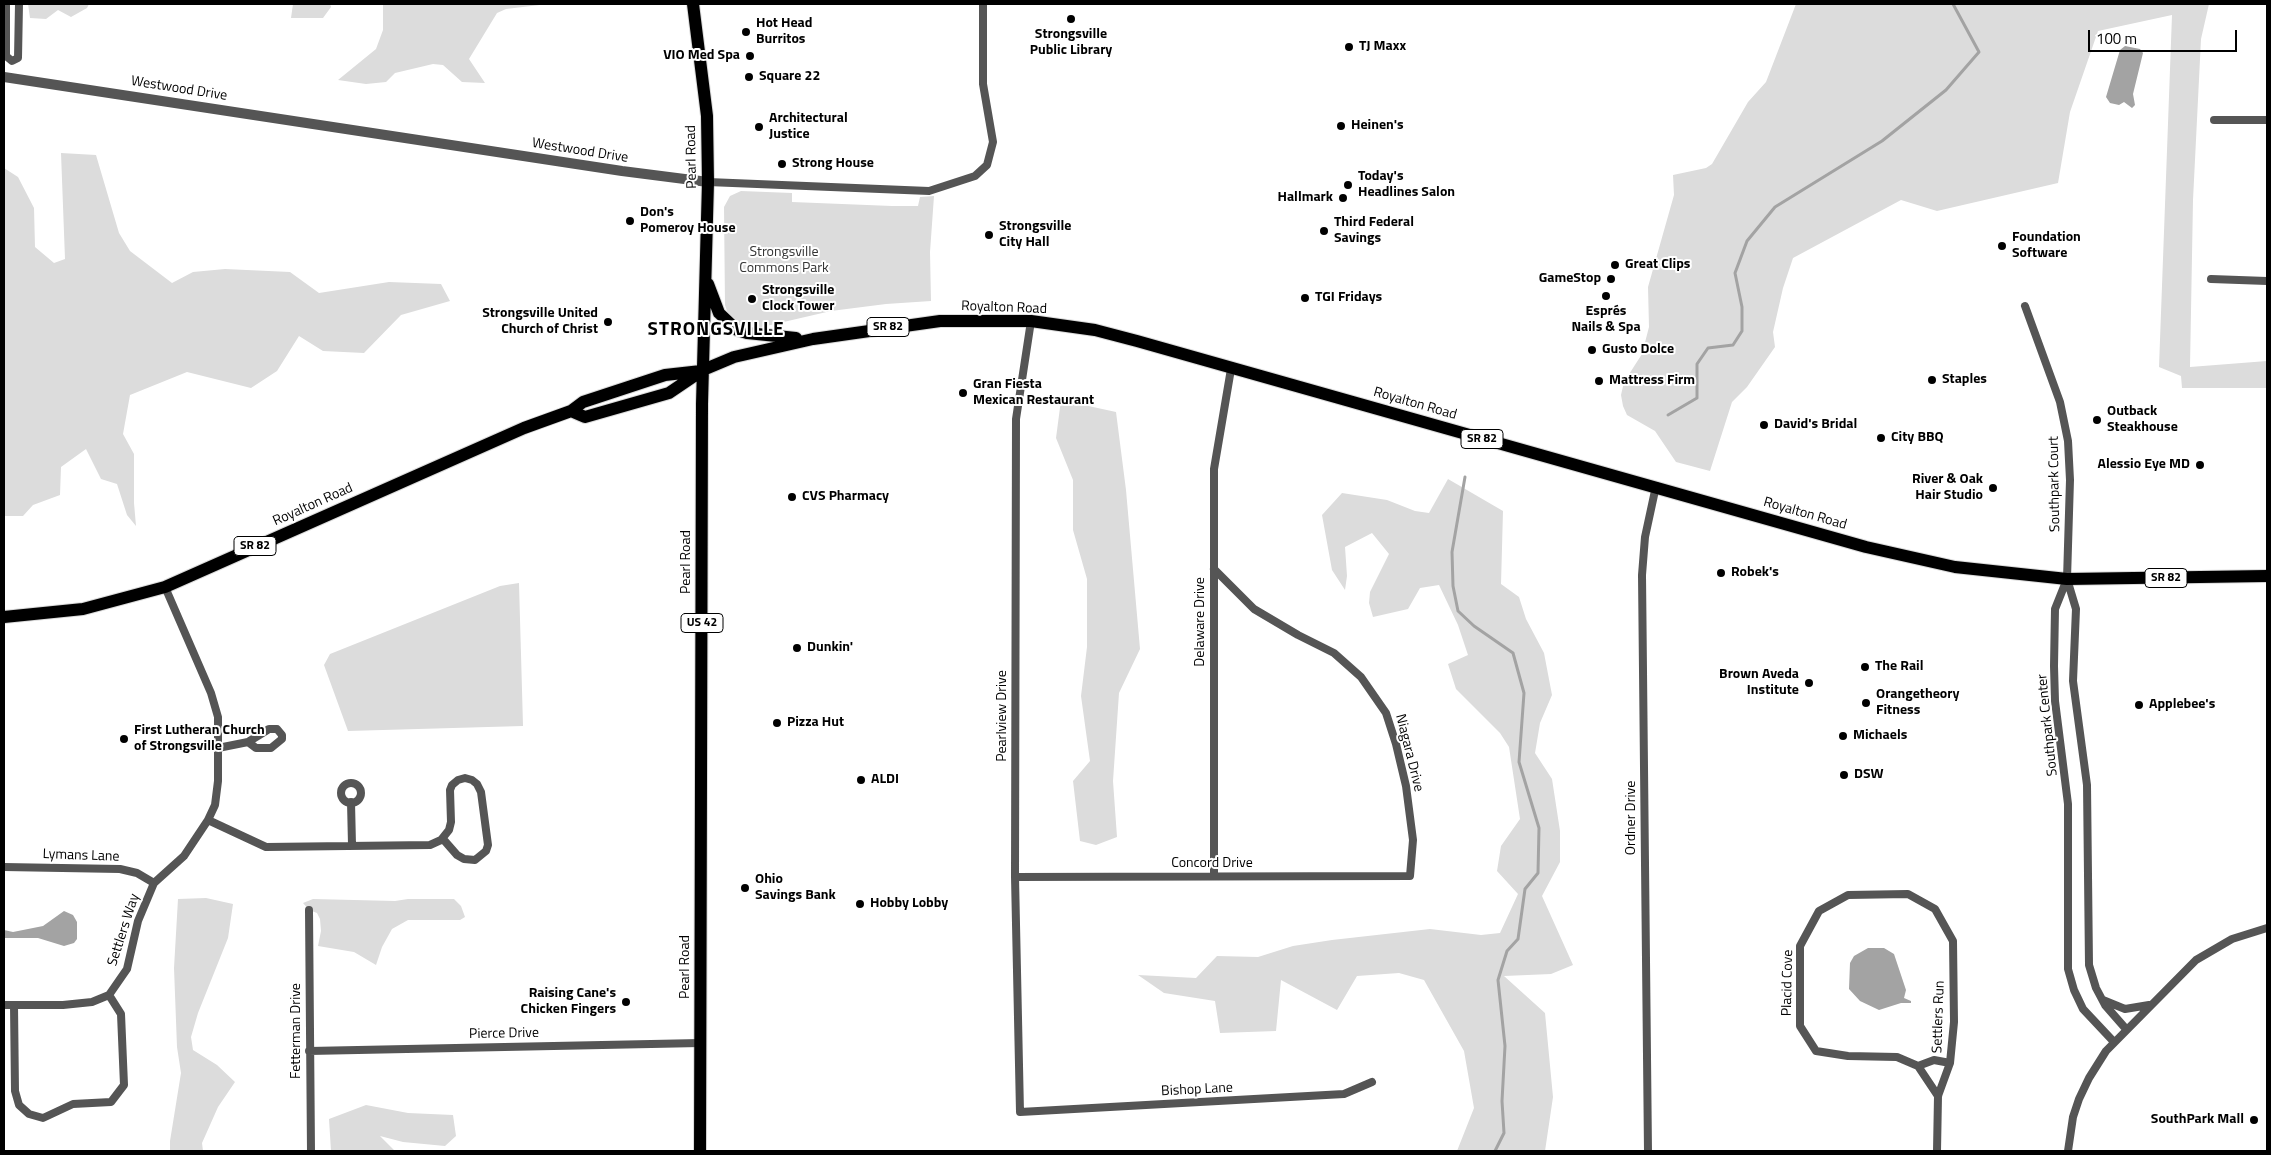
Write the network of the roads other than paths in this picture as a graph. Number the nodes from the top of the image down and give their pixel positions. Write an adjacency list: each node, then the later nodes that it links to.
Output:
1 (6, 4): 5 (street)
2 (19, 4): 5 (street)
3 (693, 4): 9 (main road, Pearl Road / US 42)
4 (984, 4): 9 (street, Westwood Drive)
5 (12, 61): 6 (street)
6 (8, 78): 9 (street, Westwood Drive)
7 (2214, 120): 8 (street)
8 (2267, 120)
9 (708, 182): 10 (main road, Pearl Road / US 42)
10 (706, 275): 15 (main road); 17 (main road, Pearl Road / US 42)
11 (2211, 279): 12 (street)
12 (2267, 281)
13 (2025, 306): 22 (street, Southpark Court)
14 (1031, 321): 15 (main road, Royalton Road / SR 82); 16 (main road, Royalton Road / SR 82); 34 (street, Pearlview Drive)
15 (813, 339): 17 (main road, Royalton Road / SR 82)
16 (1231, 369): 19 (main road, Royalton Road / SR 82); 20 (street, Delaware Drive)
17 (703, 370): 18 (main road, Royalton Road / SR 82); 18 (main road, Royalton Road / SR 82); 46 (main road, Pearl Road / US 42)
18 (570, 411): 23 (main road, Royalton Road / SR 82)
19 (1656, 486): 22 (main road, Royalton Road / SR 82); 55 (street, Ordner Drive)
20 (1214, 569): 32 (street, Delaware Drive); 33 (street, Niagara Drive)
21 (2267, 576): 22 (main road, Royalton Road / SR 82)
22 (2067, 579): 40 (street); 45 (street, Southpark Center)
23 (164, 587): 24 (main road, Royalton Road / SR 82); 26 (street, Settlers Way)
24 (4, 617)
25 (248, 742): 26 (street)
26 (218, 748): 28 (street, Settlers Way)
27 (351, 802): 30 (street)
28 (208, 820): 30 (street); 35 (street, Settlers Way)
29 (443, 839): 29 (street); 30 (street)
30 (352, 845)
31 (4, 867): 35 (street, Lymans Lane)
32 (1214, 876): 33 (street, Concord Drive); 34 (street, Concord Drive)
33 (1410, 876)
34 (1015, 877): 52 (street, Pearlview Drive)
35 (154, 883): 39 (street, Settlers Way)
36 (309, 910): 47 (street, Fetterman Drive)
37 (2267, 928): 43 (street)
38 (1953, 941): 48 (street, Settlers Run); 49 (street, Placid Cove)
39 (109, 995): 42 (street); 42 (street)
40 (2103, 1000): 43 (street); 44 (street)
41 (4, 1005): 42 (street)
42 (14, 1005)
43 (2149, 1005): 44 (street)
44 (2126, 1029): 45 (street)
45 (2114, 1042): 57 (street)
46 (700, 1044): 47 (street, Pierce Drive); 54 (main road, Pearl Road / US 42)
47 (309, 1051): 53 (street, Fetterman Drive)
48 (1950, 1063): 49 (street); 51 (street, Settlers Run)
49 (1918, 1066): 51 (street)
50 (1372, 1082): 52 (street, Bishop Lane)
51 (1938, 1096): 56 (street, Settlers Run)
52 (1020, 1112)
53 (311, 1151)
54 (700, 1151)
55 (1648, 1151)
56 (1938, 1151)
57 (2068, 1151)

